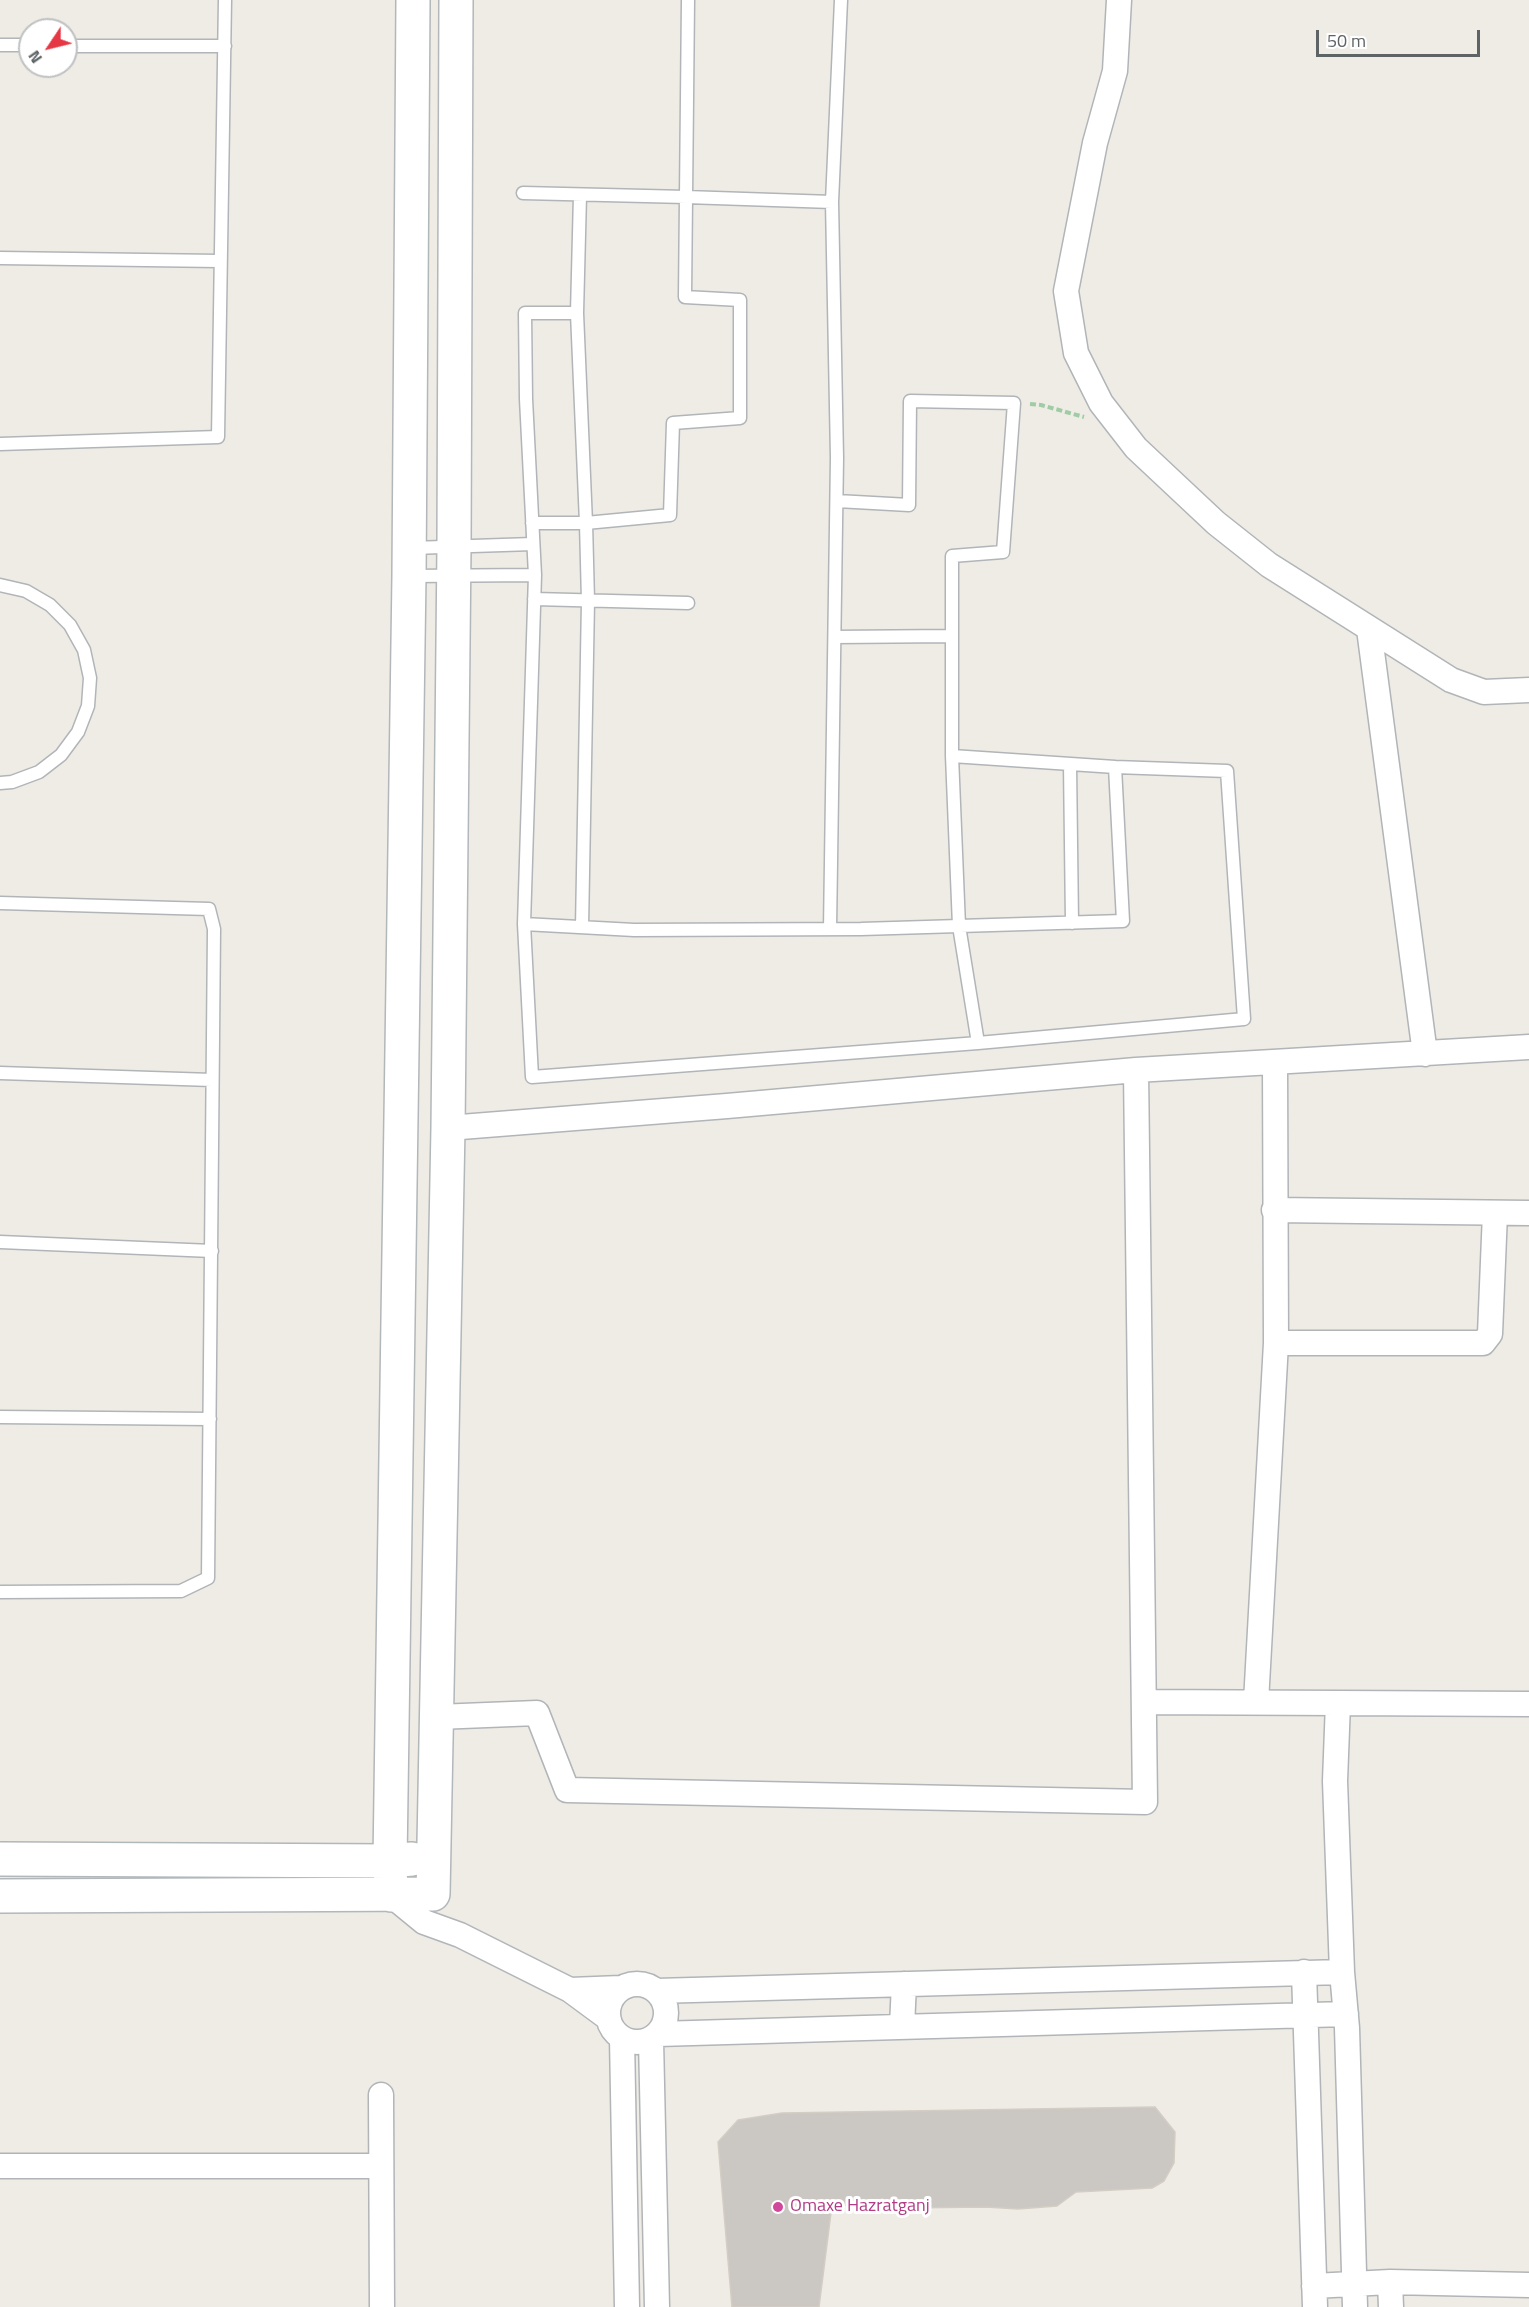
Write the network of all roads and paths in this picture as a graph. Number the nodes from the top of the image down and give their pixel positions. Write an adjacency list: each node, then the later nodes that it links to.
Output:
1 (225, 0): 10 (lane)
2 (413, 0): 26 (street)
3 (456, 0): 25 (street)
4 (688, 0): 13 (lane)
5 (840, 0): 14 (lane)
6 (1119, 0): 19 (street)
7 (0, 45): 8 (lane)
8 (18, 45)
9 (78, 45): 10 (lane)
10 (225, 46): 16 (lane)
11 (523, 193): 12 (lane)
12 (580, 195): 13 (lane); 17 (lane)
13 (686, 197): 14 (lane); 23 (lane)
14 (832, 202): 21 (lane)
15 (0, 258): 16 (lane)
16 (219, 261): 20 (lane)
17 (577, 313): 22 (lane); 23 (lane)
18 (1014, 403): 19 (path); 21 (lane); 33 (lane)
19 (1121, 428): 32 (street)
20 (0, 444)
21 (837, 501): 34 (lane)
22 (532, 523): 23 (lane); 24 (lane)
23 (586, 523): 30 (lane)
24 (534, 544): 25 (lane); 27 (lane)
25 (454, 561): 26 (lane); 26 (lane); 27 (lane); 53 (street)
26 (409, 562): 70 (street)
27 (535, 575): 29 (lane)
28 (0, 585): 39 (lane)
29 (534, 599): 30 (lane); 42 (lane)
30 (588, 600): 31 (lane); 44 (lane)
31 (688, 603)
32 (1369, 629): 35 (street); 48 (street)
33 (952, 636): 34 (lane); 36 (lane)
34 (835, 637): 45 (lane)
35 (1529, 690)
36 (952, 756): 37 (lane); 43 (lane)
37 (1070, 764): 38 (lane); 41 (lane)
38 (1115, 767): 41 (lane); 46 (lane)
39 (0, 783)
40 (0, 903): 52 (lane)
41 (1072, 923): 43 (lane)
42 (524, 924): 44 (lane); 46 (lane)
43 (959, 926): 45 (lane); 46 (lane)
44 (582, 927): 45 (lane)
45 (831, 929)
46 (978, 1043)
47 (1529, 1047): 48 (street)
48 (1425, 1054): 49 (street)
49 (1275, 1063): 50 (street); 54 (street)
50 (1136, 1070): 53 (street); 63 (street)
51 (0, 1073): 52 (lane)
52 (212, 1080): 58 (lane)
53 (448, 1128): 67 (street)
54 (1274, 1210): 55 (street); 59 (street)
55 (1495, 1213): 56 (street); 59 (street)
56 (1529, 1213)
57 (0, 1242): 58 (lane)
58 (212, 1251): 61 (lane)
59 (1276, 1343): 64 (street)
60 (0, 1417): 61 (lane)
61 (210, 1419): 62 (lane)
62 (0, 1592)
63 (1144, 1702): 64 (street); 67 (street)
64 (1256, 1702): 65 (street)
65 (1338, 1703): 66 (street); 76 (street)
66 (1529, 1704)
67 (437, 1717): 68 (street)
68 (434, 1857): 70 (street); 71 (street)
69 (0, 1859): 70 (street)
70 (390, 1861): 72 (street)
71 (433, 1894): 72 (street); 74 (street)
72 (392, 1895): 73 (street); 74 (street)
73 (0, 1896)
74 (460, 1935): 79 (street)
75 (1304, 1972): 76 (street); 77 (street); 81 (street)
76 (1342, 1972): 82 (street)
77 (904, 1984): 80 (street); 84 (street)
78 (621, 1988): 79 (street); 80 (street); 83 (street)
79 (570, 1990): 83 (street)
80 (656, 1991): 85 (street)
81 (1306, 2014): 82 (street); 84 (street); 92 (street)
82 (1346, 2014): 93 (street)
83 (608, 2018): 86 (street)
84 (902, 2026): 85 (street)
85 (655, 2037): 86 (street); 96 (street)
86 (622, 2038): 95 (street)
87 (381, 2095): 89 (street)
88 (0, 2166): 89 (street)
89 (381, 2166): 94 (street)
90 (1390, 2282): 91 (street); 93 (street); 97 (street)
91 (1529, 2285)
92 (1315, 2296): 93 (street)
93 (1355, 2296)
94 (382, 2307)
95 (627, 2307)
96 (657, 2307)
97 (1391, 2307)

